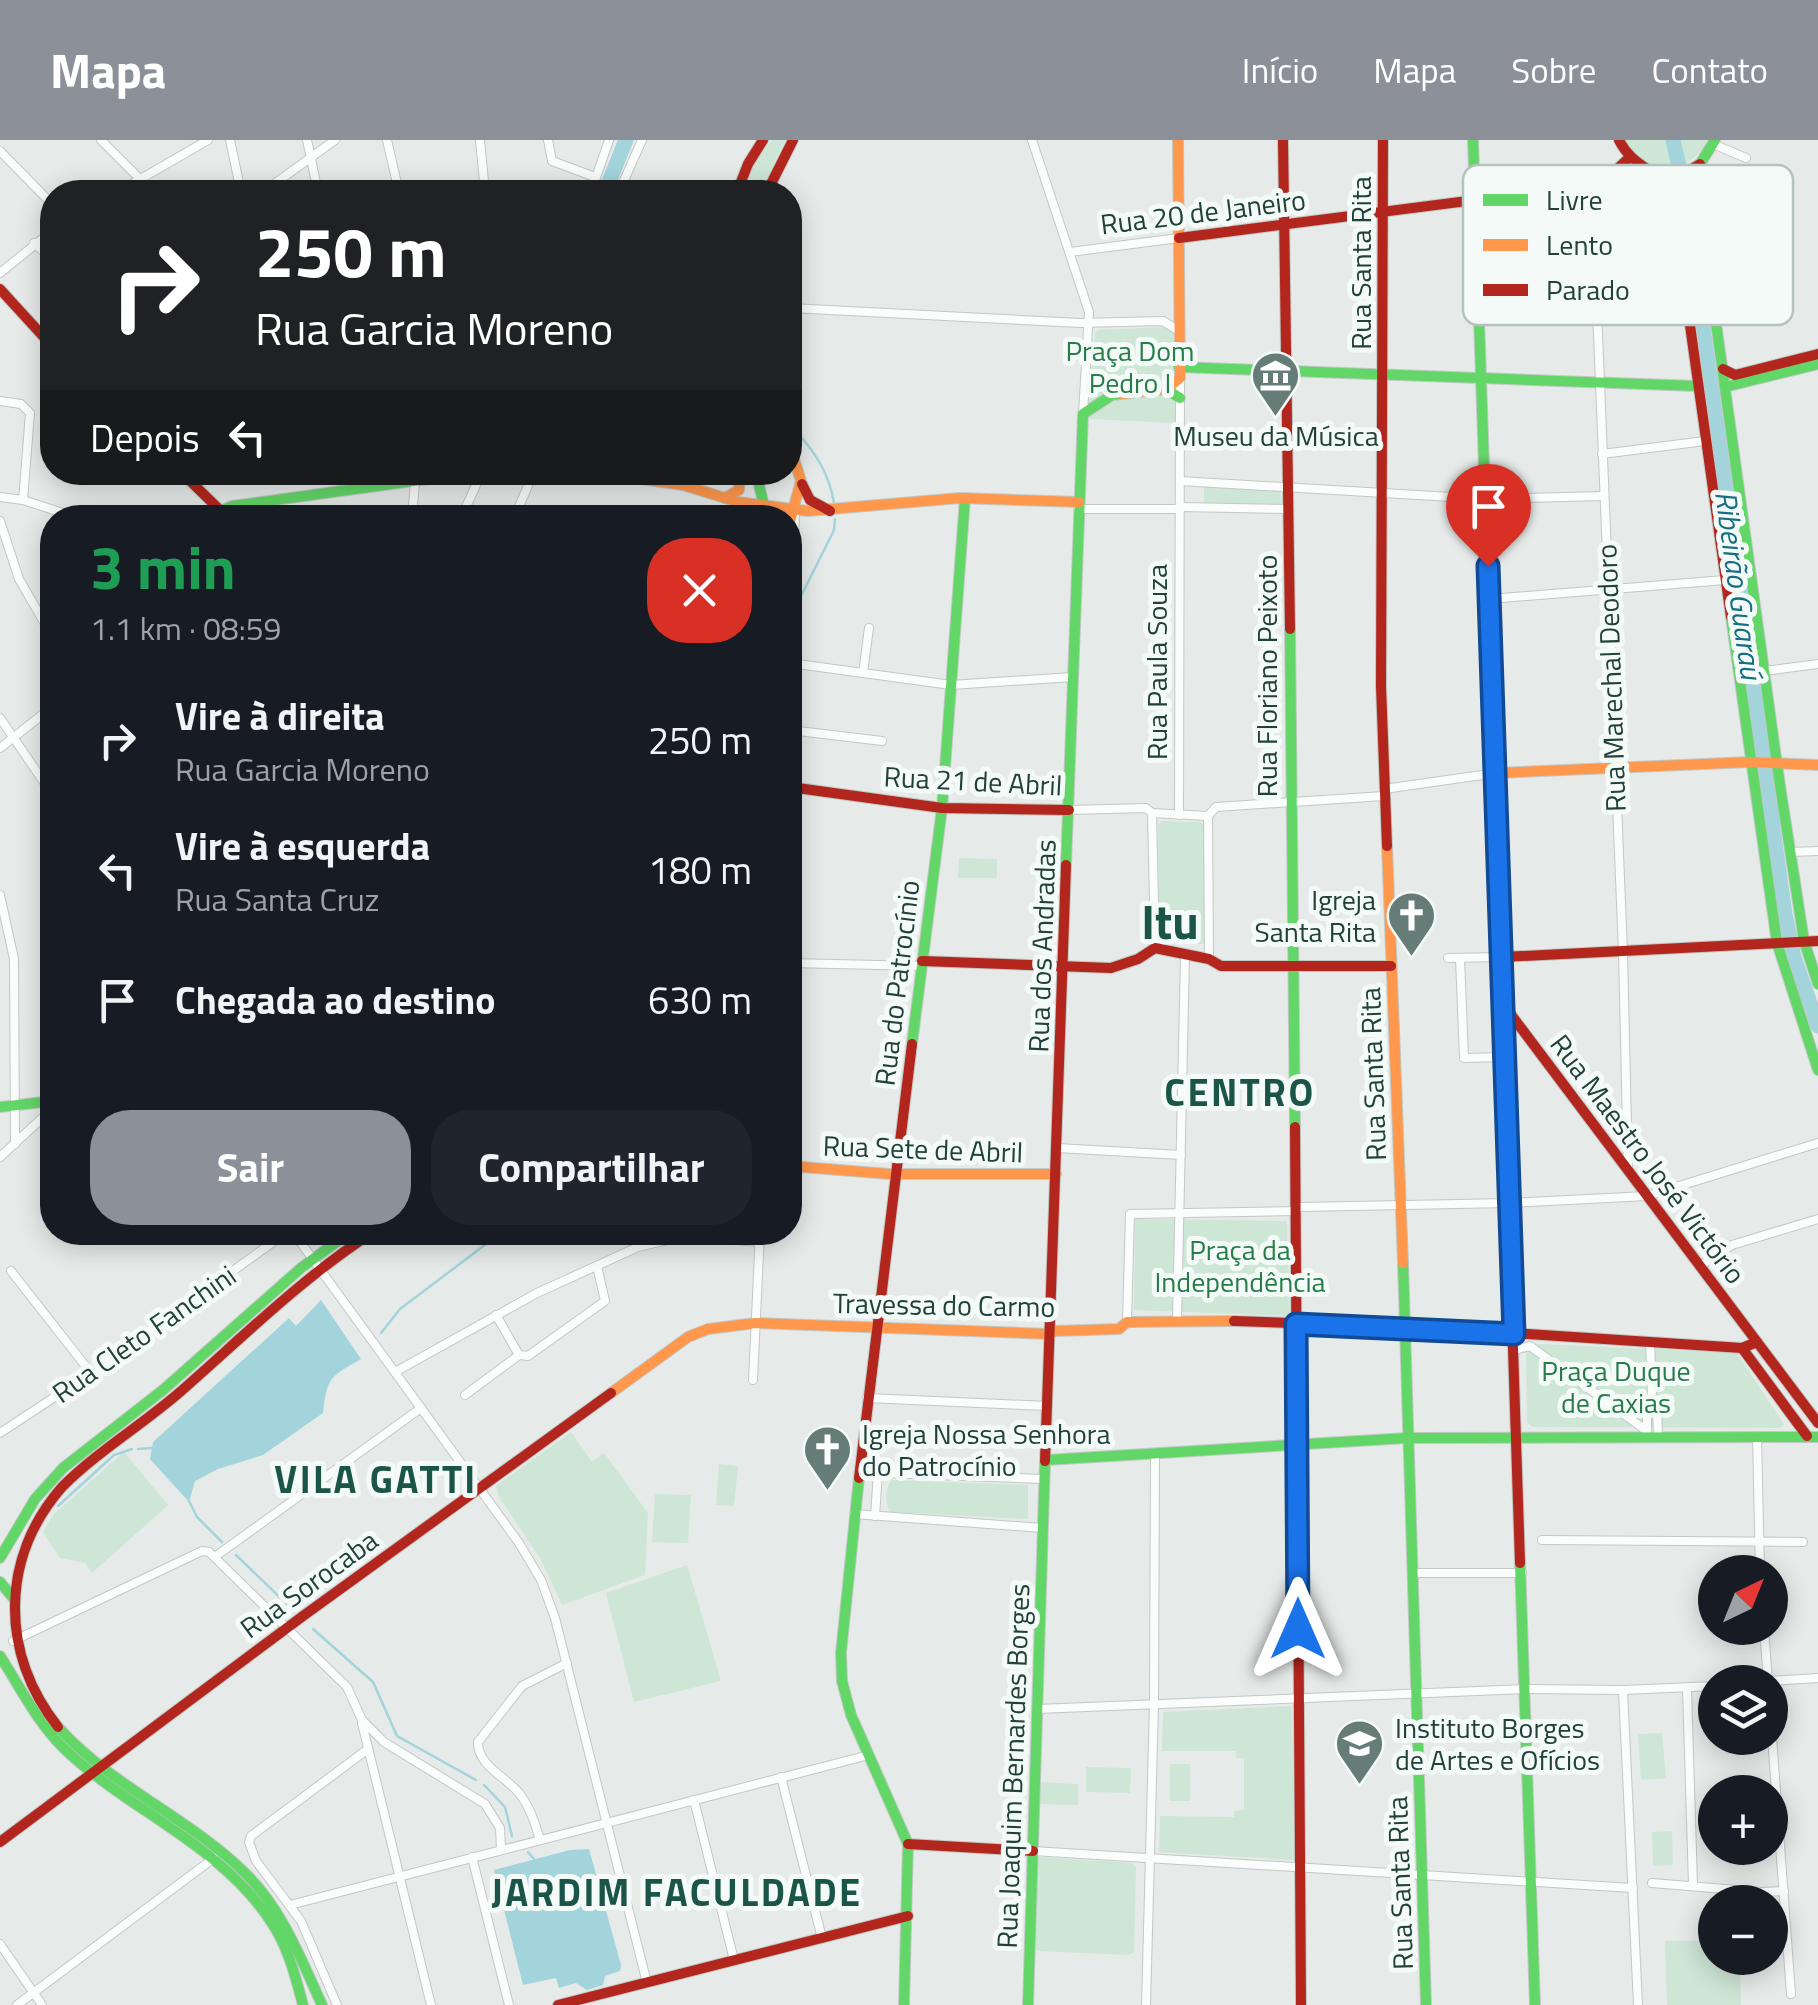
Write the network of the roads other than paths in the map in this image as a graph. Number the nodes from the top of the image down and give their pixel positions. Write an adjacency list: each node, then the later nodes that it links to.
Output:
1 (101, 140): 29 (street)
2 (208, 140): 29 (street)
3 (230, 140): 30 (street)
4 (307, 140): 21 (street)
5 (335, 140): 21 (street)
6 (388, 140): 33 (street)
7 (480, 140): 34 (street)
8 (548, 140): 28 (street)
9 (609, 140): 28 (street)
10 (642, 140): 36 (street)
11 (763, 140): 37 (main road)
12 (793, 140): 38 (main road)
13 (1032, 140): 47 (street)
14 (1178, 140): 43 (main road)
15 (1283, 140): 42 (main road, Rua Floriano Peixoto)
16 (1383, 140): 41 (main road, Rua Santa Rita)
17 (1473, 140): 25 (main road)
18 (1618, 140): 22 (main road)
19 (1714, 142): 23 (street); 24 (main road)
20 (0, 151): 39 (street)
21 (311, 158): 31 (street); 32 (street)
22 (1628, 158): 26 (main road, Rua 20 de Janeiro); 27 (main road)
23 (1746, 158)
24 (1700, 164)
25 (1473, 165)
26 (1621, 165)
27 (1636, 165)
28 (595, 177): 35 (street)
29 (140, 180)
30 (238, 180)
31 (280, 180)
32 (316, 180)
33 (396, 180)
34 (483, 180)
35 (594, 180)
36 (624, 180)
37 (742, 180)
38 (773, 180)
39 (40, 192)
40 (1463, 202): 41 (main road, Rua 20 de Janeiro)
41 (1384, 212): 42 (main road, Rua 20 de Janeiro); 62 (main road, Rua Santa Rita)
42 (1284, 225): 43 (main road, Rua 20 de Janeiro); 60 (main road, Rua Floriano Peixoto)
43 (1178, 238): 47 (street, Rua 20 de Janeiro); 56 (main road)
44 (40, 239): 45 (street)
45 (34, 243): 46 (street); 48 (street)
46 (40, 248)
47 (1070, 252): 51 (street)
48 (0, 273)
49 (0, 289): 57 (main road)
50 (802, 309): 51 (street)
51 (1090, 322): 56 (street); 70 (street)
52 (1479, 325): 63 (main road)
53 (1598, 325): 64 (street, Rua Marechal Deodoro)
54 (1692, 325): 65 (main road)
55 (1716, 325): 59 (main road)
56 (1179, 331): 61 (main road)
57 (40, 333)
58 (1814, 360): 59 (main road); 66 (main road)
59 (1722, 369): 66 (main road)
60 (1287, 371): 61 (main road); 62 (main road); 80 (main road, Rua Floriano Peixoto)
61 (1180, 372): 67 (main road); 68 (street)
62 (1384, 375): 63 (main road); 81 (main road, Rua Santa Rita)
63 (1481, 379): 64 (main road); 87 (main road)
64 (1600, 384): 65 (main road); 72 (street, Rua Marechal Deodoro)
65 (1701, 386): 66 (main road); 71 (main road)
66 (1722, 387): 106 (main road)
67 (1166, 389): 68 (main road); 70 (main road)
68 (1180, 398): 73 (street)
69 (0, 401): 86 (street)
70 (1083, 414): 92 (main road, Rua dos Andradas)
71 (1704, 440): 72 (street); 99 (main road)
72 (1602, 454): 82 (street, Rua Marechal Deodoro)
73 (1180, 481): 74 (street); 94 (street, Rua Paula Souza)
74 (1198, 482): 80 (street); 93 (street)
75 (802, 483): 97 (main road)
76 (194, 485): 89 (main road)
77 (396, 485): 90 (main road)
78 (686, 485): 85 (main road)
79 (739, 485): 85 (main road)
80 (1288, 487): 81 (street); 95 (main road, Rua Floriano Peixoto)
81 (1382, 493): 87 (street); 123 (main road, Rua Santa Rita)
82 (1604, 496): 87 (street); 100 (street, Rua Marechal Deodoro)
83 (0, 497): 86 (street)
84 (965, 498): 92 (main road); 97 (main road); 109 (main road, Rua do Patrocínio)
85 (724, 499): 91 (main road)
86 (24, 500): 88 (street)
87 (1485, 500): 101 (main road)
88 (40, 505)
89 (215, 505)
90 (277, 505)
91 (742, 505)
92 (1079, 505): 94 (street); 108 (main road, Rua dos Andradas)
93 (1198, 507): 94 (street); 95 (street)
94 (1180, 508): 128 (street, Rua Paula Souza)
95 (1288, 509): 124 (main road, Rua Floriano Peixoto)
96 (802, 510): 97 (main road)
97 (830, 511)
98 (0, 521): 102 (street)
99 (1725, 580): 100 (street); 116 (main road)
100 (1607, 592): 101 (street); 119 (street, Rua Marechal Deodoro)
101 (1490, 599): 120 (main road)
102 (40, 615)
103 (869, 628): 107 (street)
104 (1818, 664): 106 (street)
105 (802, 665): 107 (street)
106 (1764, 671): 117 (main road)
107 (863, 673): 109 (street)
108 (1073, 678): 109 (street); 126 (main road, Rua dos Andradas)
109 (951, 685): 125 (main road, Rua do Patrocínio)
110 (40, 717): 113 (street)
111 (0, 718): 113 (street)
112 (802, 731): 114 (street)
113 (14, 738): 115 (street); 121 (street)
114 (882, 741)
115 (0, 748)
116 (1754, 762): 117 (main road); 119 (main road); 135 (main road)
117 (1774, 765): 118 (main road); 131 (main road)
118 (1818, 765)
119 (1615, 768): 120 (main road); 137 (street, Rua Marechal Deodoro)
120 (1496, 773): 123 (street, Rua 21 de Abril); 139 (main road)
121 (40, 776)
122 (802, 790): 125 (main road, Rua 21 de Abril)
123 (1384, 792): 124 (street, Rua 21 de Abril); 147 (main road, Rua Santa Rita)
124 (1290, 803): 129 (street, Rua 21 de Abril); 146 (main road, Rua Floriano Peixoto)
125 (942, 808): 126 (main road, Rua 21 de Abril); 144 (main road, Rua do Patrocínio)
126 (1069, 810): 127 (street, Rua 21 de Abril); 145 (main road, Rua dos Andradas)
127 (1152, 813): 128 (street, Rua 21 de Abril); 136 (street)
128 (1179, 816): 129 (street, Rua 21 de Abril)
129 (1208, 816): 142 (street)
130 (1818, 851): 131 (street)
131 (1790, 852): 134 (main road)
132 (0, 894): 154 (street)
133 (1818, 941): 134 (main road)
134 (1800, 942): 135 (main road); 148 (main road)
135 (1780, 943): 137 (main road); 151 (main road)
136 (1155, 948): 138 (main road); 145 (main road)
137 (1623, 952): 139 (main road); 162 (street, Rua Marechal Deodoro)
138 (1186, 956): 142 (main road); 159 (street)
139 (1502, 957): 141 (street); 149 (main road)
140 (1448, 958): 141 (street)
141 (1460, 958): 150 (street)
142 (1209, 960): 146 (main road)
143 (802, 962): 144 (street)
144 (922, 963): 145 (main road); 163 (main road, Rua do Patrocínio)
145 (1065, 966): 158 (main road, Rua dos Andradas)
146 (1294, 966): 147 (main road); 168 (main road, Rua Floriano Peixoto)
147 (1391, 966): 167 (main road, Rua Santa Rita)
148 (1818, 982)
149 (1503, 1004): 150 (main road); 162 (main road, Rua Maestro José Victório)
150 (1504, 1057): 166 (main road)
151 (1818, 1070)
152 (40, 1106): 154 (main road)
153 (0, 1107): 154 (main road)
154 (14, 1108): 157 (street)
155 (40, 1118): 157 (street)
156 (1818, 1143): 165 (street)
157 (15, 1144): 160 (street)
158 (1057, 1148): 159 (street); 164 (main road, Rua dos Andradas)
159 (1181, 1155): 169 (street)
160 (0, 1157)
161 (802, 1167): 163 (main road, Rua Sete de Abril)
162 (1628, 1171): 165 (main road, Rua Maestro José Victório)
163 (897, 1174): 164 (main road, Rua Sete de Abril); 188 (main road, Rua do Patrocínio)
164 (1056, 1174): 190 (main road, Rua dos Andradas)
165 (1647, 1196): 166 (street); 180 (main road, Rua Maestro José Victório)
166 (1508, 1203): 167 (street); 191 (main road)
167 (1401, 1204): 168 (street); 189 (main road, Rua Santa Rita)
168 (1295, 1211): 169 (street); 187 (main road)
169 (1180, 1213): 184 (street); 185 (street)
170 (1818, 1219): 180 (street)
171 (272, 1245): 198 (street, Rua Cleto Fanchini)
172 (300, 1245): 178 (street)
173 (330, 1245): 178 (main road)
174 (353, 1245): 181 (main road)
175 (646, 1245): 177 (street)
176 (760, 1245): 186 (street)
177 (638, 1247): 179 (street)
178 (310, 1258): 181 (street); 224 (main road)
179 (597, 1266): 183 (street); 196 (street)
180 (1700, 1266): 193 (main road, Rua Maestro José Victório)
181 (318, 1268): 197 (street); 230 (main road)
182 (10, 1271): 198 (street)
183 (496, 1315): 196 (street); 197 (street)
184 (1177, 1320): 185 (main road); 187 (main road)
185 (1127, 1322): 190 (main road, Travessa do Carmo)
186 (756, 1323): 188 (main road, Travessa do Carmo); 199 (street); 217 (main road, Rua Sorocaba)
187 (1296, 1324): 189 (main road); 211 (main road)
188 (877, 1327): 190 (main road, Travessa do Carmo); 201 (main road, Rua do Patrocínio)
189 (1404, 1328): 191 (main road); 210 (main road, Rua Santa Rita)
190 (1049, 1334): 202 (main road, Rua dos Andradas)
191 (1514, 1334): 192 (main road); 195 (main road)
192 (1650, 1341): 194 (main road); 206 (street)
193 (1757, 1342): 194 (main road); 204 (main road)
194 (1742, 1348): 209 (main road)
195 (1514, 1350): 206 (street); 208 (main road)
196 (519, 1355): 200 (street)
197 (394, 1372): 203 (street)
198 (91, 1373): 205 (street, Rua Cleto Fanchini)
199 (753, 1380)
200 (465, 1395)
201 (867, 1398): 202 (street); 214 (main road, Rua do Patrocínio)
202 (1047, 1406): 213 (main road, Rua dos Andradas)
203 (421, 1408): 217 (street); 226 (street)
204 (1818, 1423)
205 (0, 1433)
206 (1651, 1434): 207 (main road); 208 (main road)
207 (1757, 1436): 209 (main road); 221 (street)
208 (1517, 1437): 210 (main road); 228 (main road)
209 (1812, 1437)
210 (1407, 1438): 211 (main road); 227 (main road, Rua Santa Rita)
211 (1297, 1446): 212 (main road); 242 (main road)
212 (1155, 1454): 213 (main road); 243 (street)
213 (1046, 1460): 216 (main road, Rua dos Andradas)
214 (858, 1472): 215 (street); 218 (main road, Rua do Patrocínio)
215 (878, 1472): 216 (street); 219 (street)
216 (1045, 1479): 220 (main road, Rua Joaquim Bernardes Borges)
217 (479, 1488): 231 (main road, Rua Sorocaba); 234 (street)
218 (854, 1514): 219 (street); 247 (main road, Rua do Patrocínio)
219 (874, 1516): 220 (street)
220 (1044, 1528): 244 (main road, Rua Joaquim Bernardes Borges)
221 (1757, 1539): 222 (street); 223 (street); 225 (street)
222 (1542, 1540)
223 (1803, 1542)
224 (1, 1555)
225 (1758, 1555)
226 (216, 1556): 231 (street); 232 (street)
227 (1412, 1573): 228 (street); 241 (main road, Rua Santa Rita)
228 (1522, 1573): 239 (main road)
229 (0, 1582): 230 (main road)
230 (14, 1599): 232 (main road)
231 (287, 1628): 245 (street); 249 (main road, Rua Sorocaba)
232 (13, 1641): 249 (main road)
233 (0, 1656): 249 (main road)
234 (567, 1664): 252 (street); 253 (street)
235 (1818, 1678): 236 (street)
236 (1788, 1680)
237 (1698, 1687): 238 (street)
238 (1687, 1688): 240 (street); 267 (street)
239 (1526, 1690): 240 (street); 241 (street); 264 (main road)
240 (1623, 1690): 269 (street)
241 (1417, 1694): 242 (street); 262 (main road, Rua Santa Rita)
242 (1299, 1698): 243 (street); 261 (main road)
243 (1154, 1704): 244 (street); 260 (street)
244 (1037, 1709): 257 (main road, Rua Joaquim Bernardes Borges)
245 (362, 1720): 246 (street); 256 (street)
246 (368, 1749): 263 (street); 270 (street)
247 (869, 1755): 250 (street); 255 (main road, Rua do Patrocínio)
248 (1774, 1755): 266 (street)
249 (96, 1770): 254 (main road, Rua Sorocaba); 259 (main road); 283 (main road)
250 (782, 1778): 251 (street); 272 (street)
251 (694, 1800): 252 (street); 275 (street)
252 (606, 1822): 253 (street); 276 (street)
253 (540, 1840): 256 (street)
254 (0, 1842)
255 (908, 1844): 257 (main road); 271 (main road)
256 (501, 1849): 258 (street)
257 (1033, 1851): 260 (street); 289 (main road, Rua Joaquim Bernardes Borges)
258 (472, 1857): 263 (street); 286 (street)
259 (214, 1858): 277 (street); 282 (main road)
260 (1150, 1859): 261 (street); 290 (street)
261 (1300, 1868): 262 (street); 291 (main road)
262 (1422, 1875): 264 (street); 292 (main road, Rua Santa Rita)
263 (399, 1876): 270 (street); 285 (street)
264 (1532, 1881): 269 (street); 293 (main road)
265 (1652, 1883): 267 (street)
266 (1784, 1885)
267 (1693, 1886): 268 (street)
268 (1698, 1886)
269 (1633, 1888): 294 (street)
270 (290, 1904): 284 (street)
271 (908, 1916): 272 (main road); 288 (main road)
272 (822, 1938): 275 (main road)
273 (0, 1944): 277 (street)
274 (1788, 1949): 278 (street)
275 (734, 1960): 276 (main road)
276 (647, 1982): 279 (main road)
277 (34, 1993): 280 (street); 281 (street)
278 (1791, 1994)
279 (580, 2002): 287 (main road)
280 (17, 2005)
281 (42, 2005)
282 (303, 2005)
283 (322, 2005)
284 (337, 2005)
285 (431, 2005)
286 (509, 2005)
287 (558, 2005)
288 (904, 2005)
289 (1028, 2005)
290 (1146, 2005)
291 (1300, 2005)
292 (1426, 2005)
293 (1535, 2005)
294 (1638, 2005)

